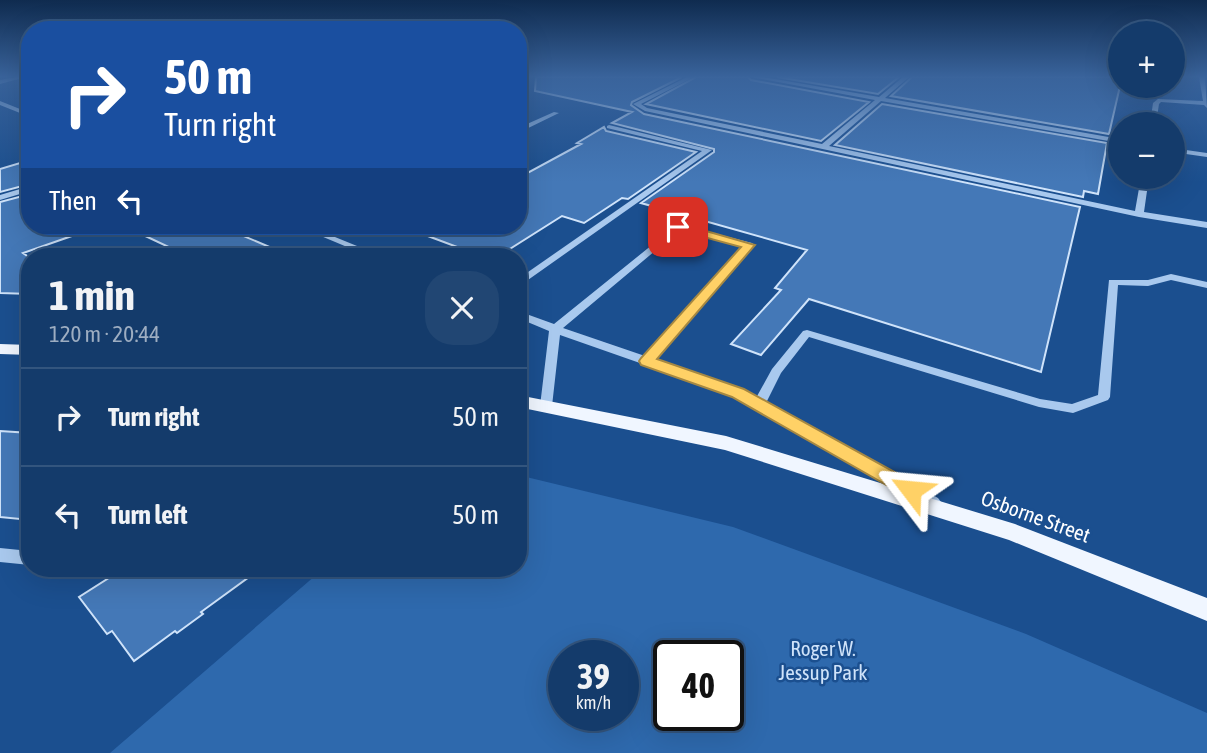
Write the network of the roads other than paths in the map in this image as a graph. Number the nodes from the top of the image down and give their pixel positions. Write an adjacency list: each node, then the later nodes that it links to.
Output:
1 (660, 112): 8 (street)
2 (864, 112): 8 (street)
3 (959, 112): 7 (street)
4 (556, 113): 5 (street)
5 (527, 127)
6 (609, 127): 18 (street)
7 (1108, 139)
8 (823, 147): 14 (street)
9 (1185, 152): 10 (street)
10 (1207, 155)
11 (1143, 189): 14 (street)
12 (21, 191): 13 (street)
13 (0, 198)
14 (1139, 214): 15 (street)
15 (1207, 225)
16 (326, 235): 17 (street)
17 (357, 248)
18 (527, 278)
19 (1207, 285): 26 (street)
20 (527, 318): 21 (street)
21 (555, 329): 24 (street); 24 (street); 27 (street)
22 (0, 349): 23 (main road)
23 (21, 350)
24 (647, 361): 26 (street)
25 (527, 403): 27 (main road, Osborne Street)
26 (759, 404): 28 (street)
27 (546, 406): 28 (main road, Osborne Street)
28 (954, 514): 31 (main road, Osborne Street)
29 (0, 555): 30 (street)
30 (21, 557)
31 (1207, 610)

